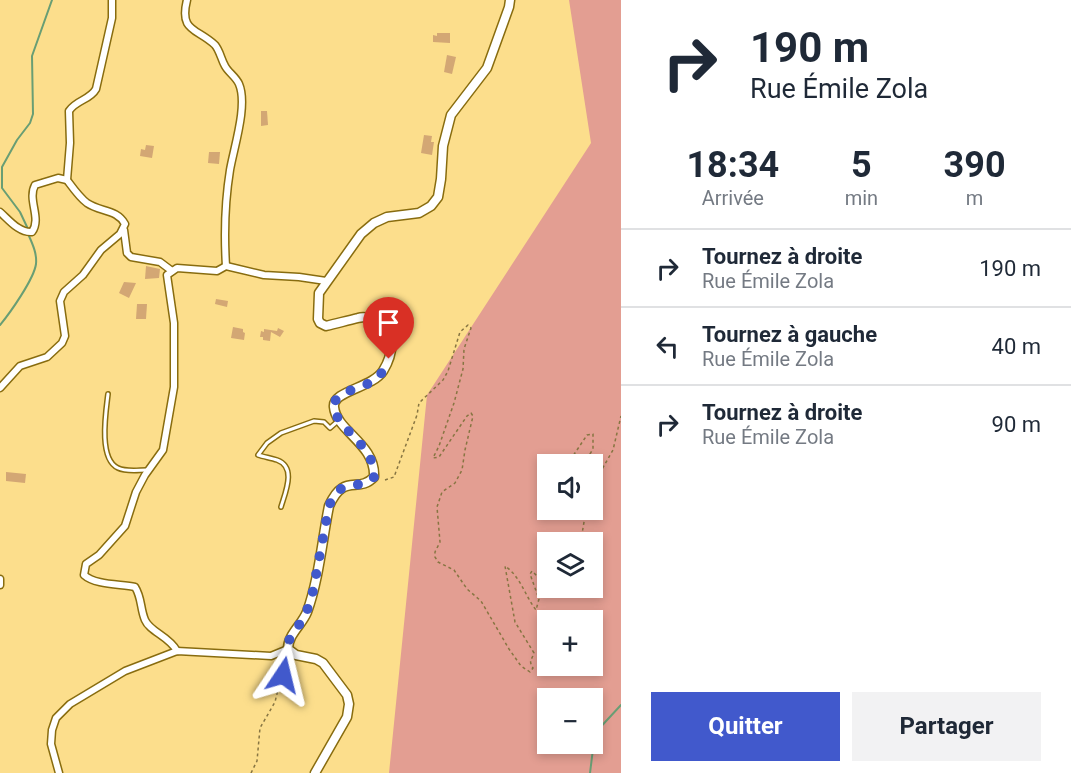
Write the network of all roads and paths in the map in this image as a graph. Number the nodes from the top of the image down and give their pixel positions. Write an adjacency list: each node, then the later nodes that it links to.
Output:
1 (112, 0): 4 (street)
2 (187, 0): 7 (street)
3 (510, 0): 9 (main road)
4 (68, 180): 5 (street); 6 (street)
5 (0, 212)
6 (123, 230): 8 (street); 10 (street)
7 (226, 266): 8 (street); 9 (street)
8 (172, 270): 17 (street)
9 (326, 281): 13 (main road)
10 (0, 388)
11 (108, 394): 17 (lane)
12 (621, 416): 16 (path)
13 (339, 419): 19 (lane); 25 (main road)
14 (574, 454): 15 (path)
15 (590, 454)
16 (603, 468)
17 (149, 470): 26 (street)
18 (385, 480): 24 (path)
19 (281, 507)
20 (537, 576): 23 (path)
21 (0, 579): 22 (street)
22 (0, 585)
23 (537, 593)
24 (539, 598)
25 (288, 649): 26 (street); 28 (path); 29 (main road)
26 (177, 651): 27 (street)
27 (59, 773)
28 (251, 773)
29 (315, 773)

